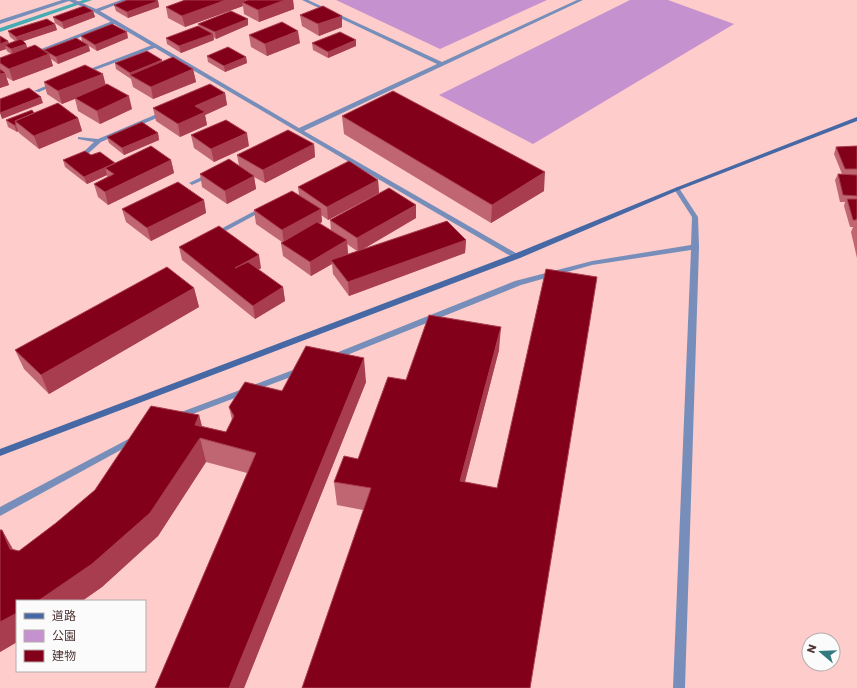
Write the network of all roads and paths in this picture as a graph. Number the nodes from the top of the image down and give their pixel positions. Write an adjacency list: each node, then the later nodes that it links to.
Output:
1 (67, 0): 7 (street)
2 (71, 0): 6 (street)
3 (126, 0): 6 (street)
4 (304, 0): 11 (street)
5 (581, 0): 11 (street)
6 (96, 11): 8 (street)
7 (0, 22)
8 (116, 22): 9 (street); 10 (street)
9 (155, 46): 12 (street); 14 (street)
10 (29, 55)
11 (441, 64): 19 (street)
12 (81, 74)
13 (59, 82): 16 (street)
14 (225, 86): 15 (street); 19 (street)
15 (218, 90)
16 (37, 91)
17 (169, 111): 22 (street)
18 (857, 119): 28 (street)
19 (300, 130): 20 (street); 24 (street)
20 (293, 133)
21 (80, 138): 22 (street)
22 (99, 141): 23 (street)
23 (78, 161)
24 (352, 161): 25 (street); 32 (street)
25 (344, 165)
26 (219, 170): 27 (street)
27 (192, 184)
28 (677, 189): 31 (street); 32 (street)
29 (267, 206): 30 (street)
30 (218, 232)
31 (695, 247): 33 (street); 39 (street)
32 (517, 256): 37 (street)
33 (323, 361)
34 (308, 367): 35 (street)
35 (172, 419)
36 (144, 433): 38 (street)
37 (0, 453)
38 (0, 512)
39 (679, 688)

